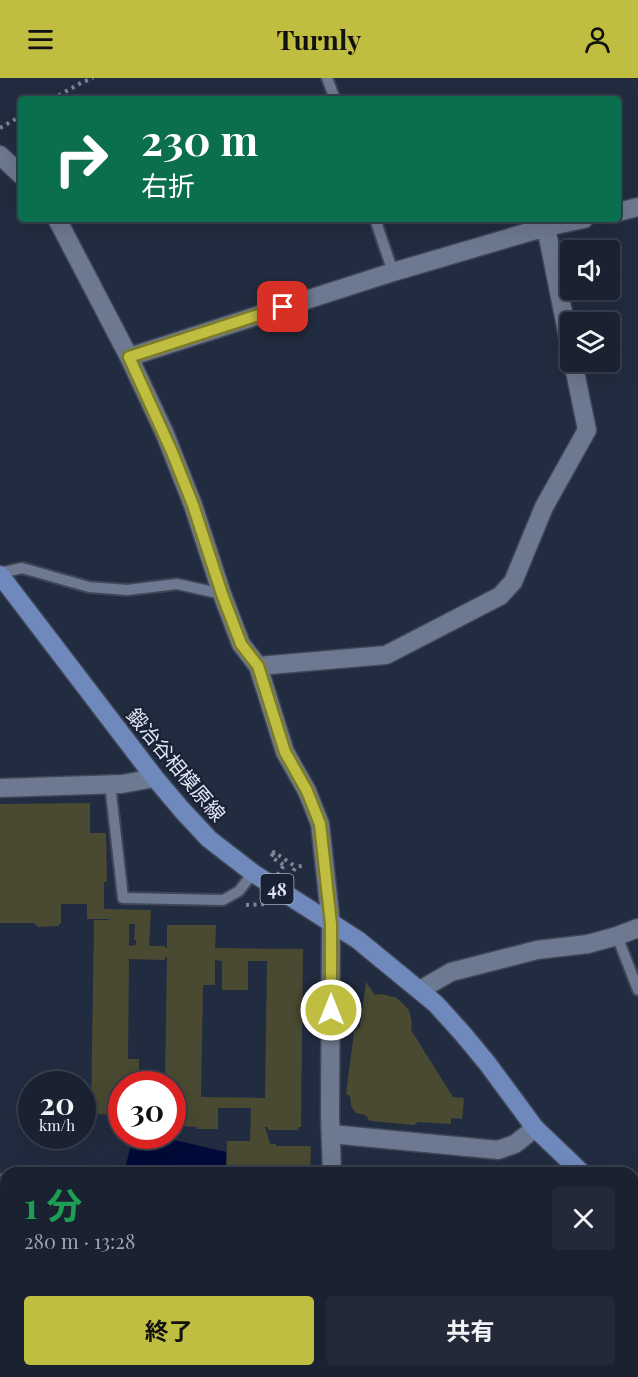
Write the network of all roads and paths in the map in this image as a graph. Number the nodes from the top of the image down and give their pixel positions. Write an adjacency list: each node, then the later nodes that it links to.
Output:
1 (93, 78): 3 (path)
2 (327, 78): 4 (lane)
3 (57, 96)
4 (334, 96)
5 (18, 118): 6 (path)
6 (0, 128)
7 (0, 155): 8 (street)
8 (18, 172)
9 (638, 207): 10 (street)
10 (621, 211)
11 (59, 222): 17 (street)
12 (376, 222): 15 (lane)
13 (570, 222): 14 (street)
14 (546, 227): 15 (street); 16 (street)
15 (393, 272): 17 (street)
16 (563, 312)
17 (129, 357): 20 (street)
18 (575, 372): 21 (street)
19 (0, 574): 20 (lane); 22 (main road, 鍛冶谷相模原線 / 48)
20 (222, 594): 21 (street)
21 (258, 666): 32 (street)
22 (155, 778): 23 (street); 27 (main road, 鍛冶谷相模原線 / 48)
23 (110, 784): 24 (street); 27 (lane)
24 (0, 788)
25 (310, 864): 26 (path)
26 (296, 867): 28 (path); 29 (path, bridge)
27 (253, 873): 32 (main road, 鍛冶谷相模原線 / 48)
28 (287, 879)
29 (261, 900)
30 (242, 902): 31 (path)
31 (262, 905)
32 (331, 924): 35 (main road, 鍛冶谷相模原線 / 48); 38 (street)
33 (638, 928): 34 (street)
34 (617, 936): 35 (street); 36 (lane)
35 (420, 990): 37 (main road, 鍛冶谷相模原線 / 48)
36 (638, 990)
37 (535, 1128): 38 (street); 40 (main road, 鍛冶谷相模原線 / 48)
38 (331, 1134): 39 (street)
39 (332, 1167)
40 (576, 1167)

